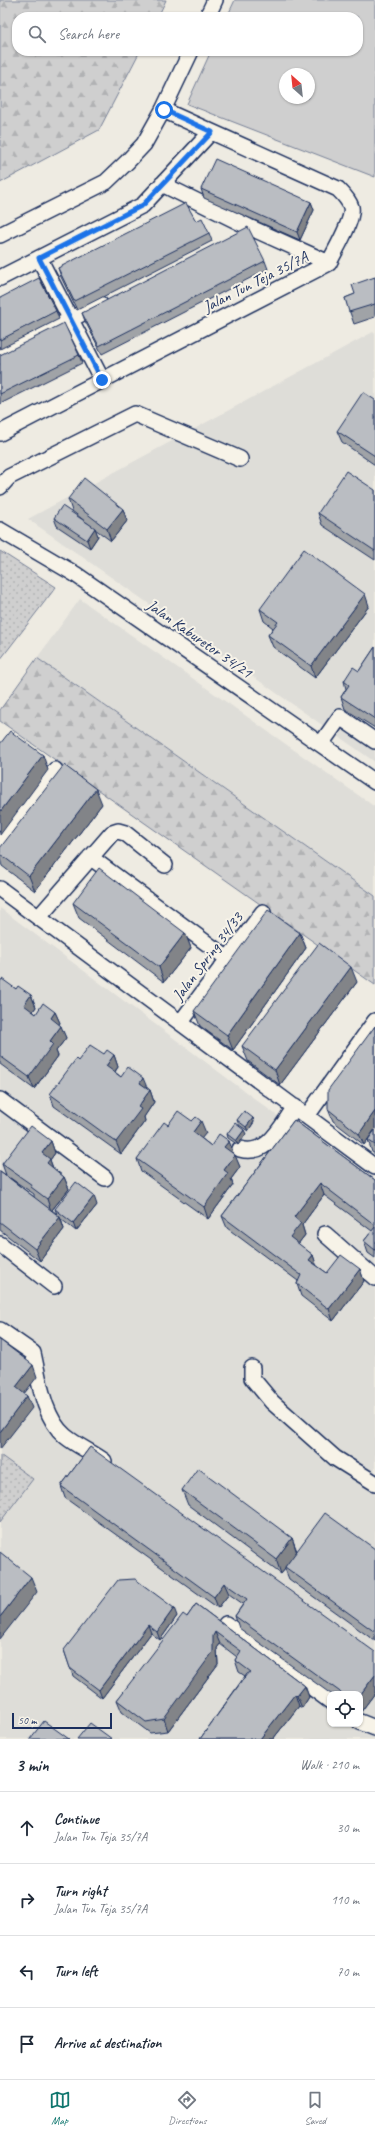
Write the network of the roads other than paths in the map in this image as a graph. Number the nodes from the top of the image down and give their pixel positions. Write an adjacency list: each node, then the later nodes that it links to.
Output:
1 (215, 0): 2 (street)
2 (209, 12)
3 (189, 56): 4 (street)
4 (164, 110): 5 (street, Jalan Tun Teja 35/7A); 9 (street)
5 (212, 132): 6 (street); 11 (street, Jalan Tun Teja 35/7A)
6 (162, 184): 7 (street); 10 (street)
7 (249, 227): 8 (street); 11 (street)
8 (236, 234)
9 (0, 235)
10 (39, 258): 12 (street); 14 (street)
11 (330, 263): 16 (street, Jalan Tun Teja 35/7A)
12 (0, 278)
13 (112, 298): 14 (street)
14 (70, 319): 15 (street); 16 (street)
15 (0, 356)
16 (102, 380): 17 (street, Jalan Tun Teja 35/7A)
17 (0, 433)
18 (240, 459): 19 (street)
19 (0, 487)
20 (0, 530): 22 (street, Jalan Kaburetor 34/21)
21 (375, 741): 22 (street)
22 (321, 744): 24 (street, Jalan Kaburetor 34/21)
23 (55, 770): 25 (street)
24 (375, 782)
25 (0, 844)
26 (90, 857): 27 (street); 30 (street); 31 (street)
27 (165, 865)
28 (0, 889): 30 (street)
29 (263, 912): 31 (street, Jalan Spring 34/33)
30 (39, 917): 33 (street)
31 (228, 959): 33 (street, Jalan Spring 34/33)
32 (375, 1021): 35 (street)
33 (181, 1022): 35 (street)
34 (0, 1100): 38 (street)
35 (301, 1111): 36 (street); 37 (street)
36 (240, 1149)
37 (375, 1167)
38 (105, 1178)
39 (325, 1234): 41 (street)
40 (0, 1244): 42 (street)
41 (375, 1278)
42 (54, 1286)
43 (0, 1330): 45 (street)
44 (252, 1368): 46 (street)
45 (113, 1467)
46 (375, 1483)
47 (226, 1624): 48 (street)
48 (327, 1699)
49 (363, 1723): 50 (street)
50 (375, 1728)

